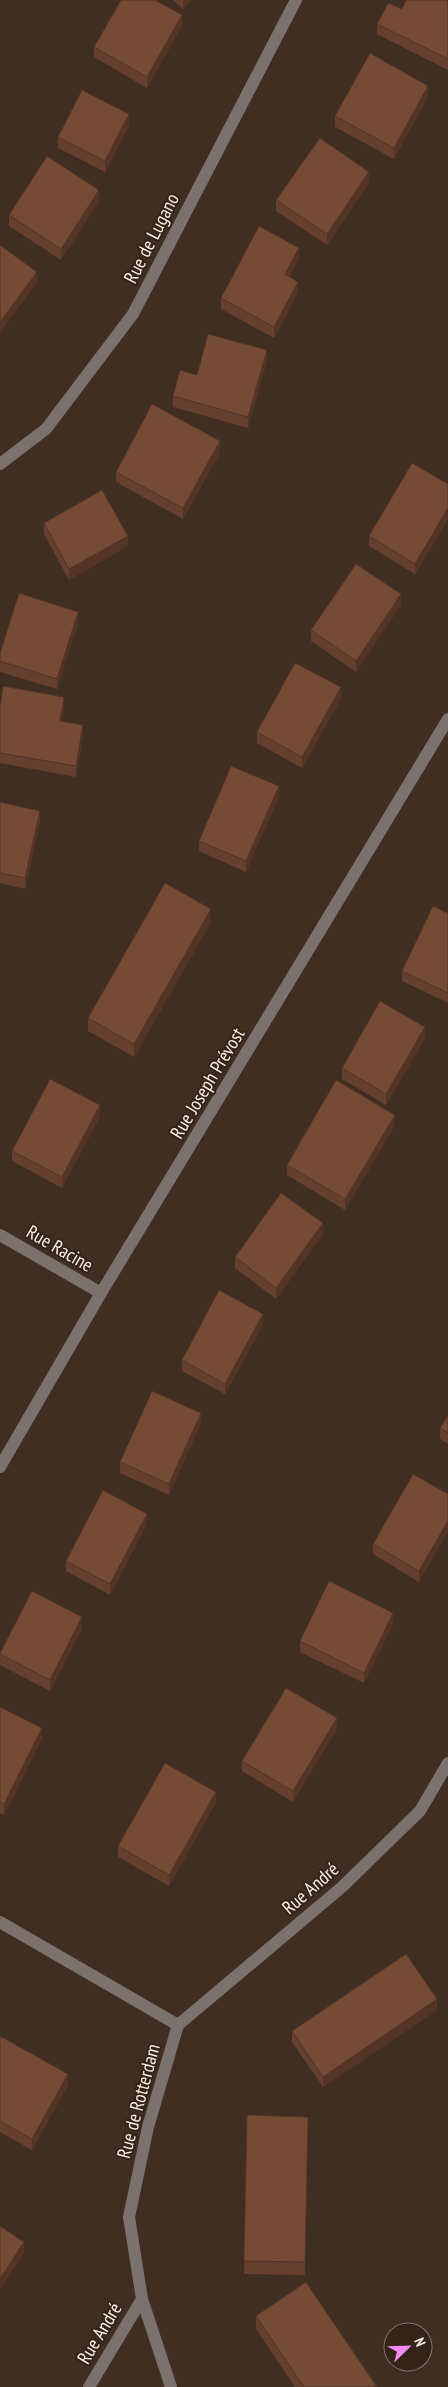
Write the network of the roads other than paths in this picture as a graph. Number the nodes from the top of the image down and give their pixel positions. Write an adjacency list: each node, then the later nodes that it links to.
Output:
1 (296, 0): 2 (street, Rue de Lugano)
2 (0, 464)
3 (448, 719): 5 (street, Rue Joseph Prévost)
4 (0, 1235): 5 (street, Rue Racine)
5 (101, 1293): 6 (street, Rue Joseph Prévost)
6 (0, 1467)
7 (448, 1763): 9 (street, Rue André)
8 (0, 1922): 9 (street, Rue de Rotterdam)
9 (178, 2025): 10 (street, Rue de Rotterdam)
10 (142, 2299): 11 (street, Rue André); 12 (street, Rue de Rotterdam)
11 (89, 2387)
12 (171, 2387)

